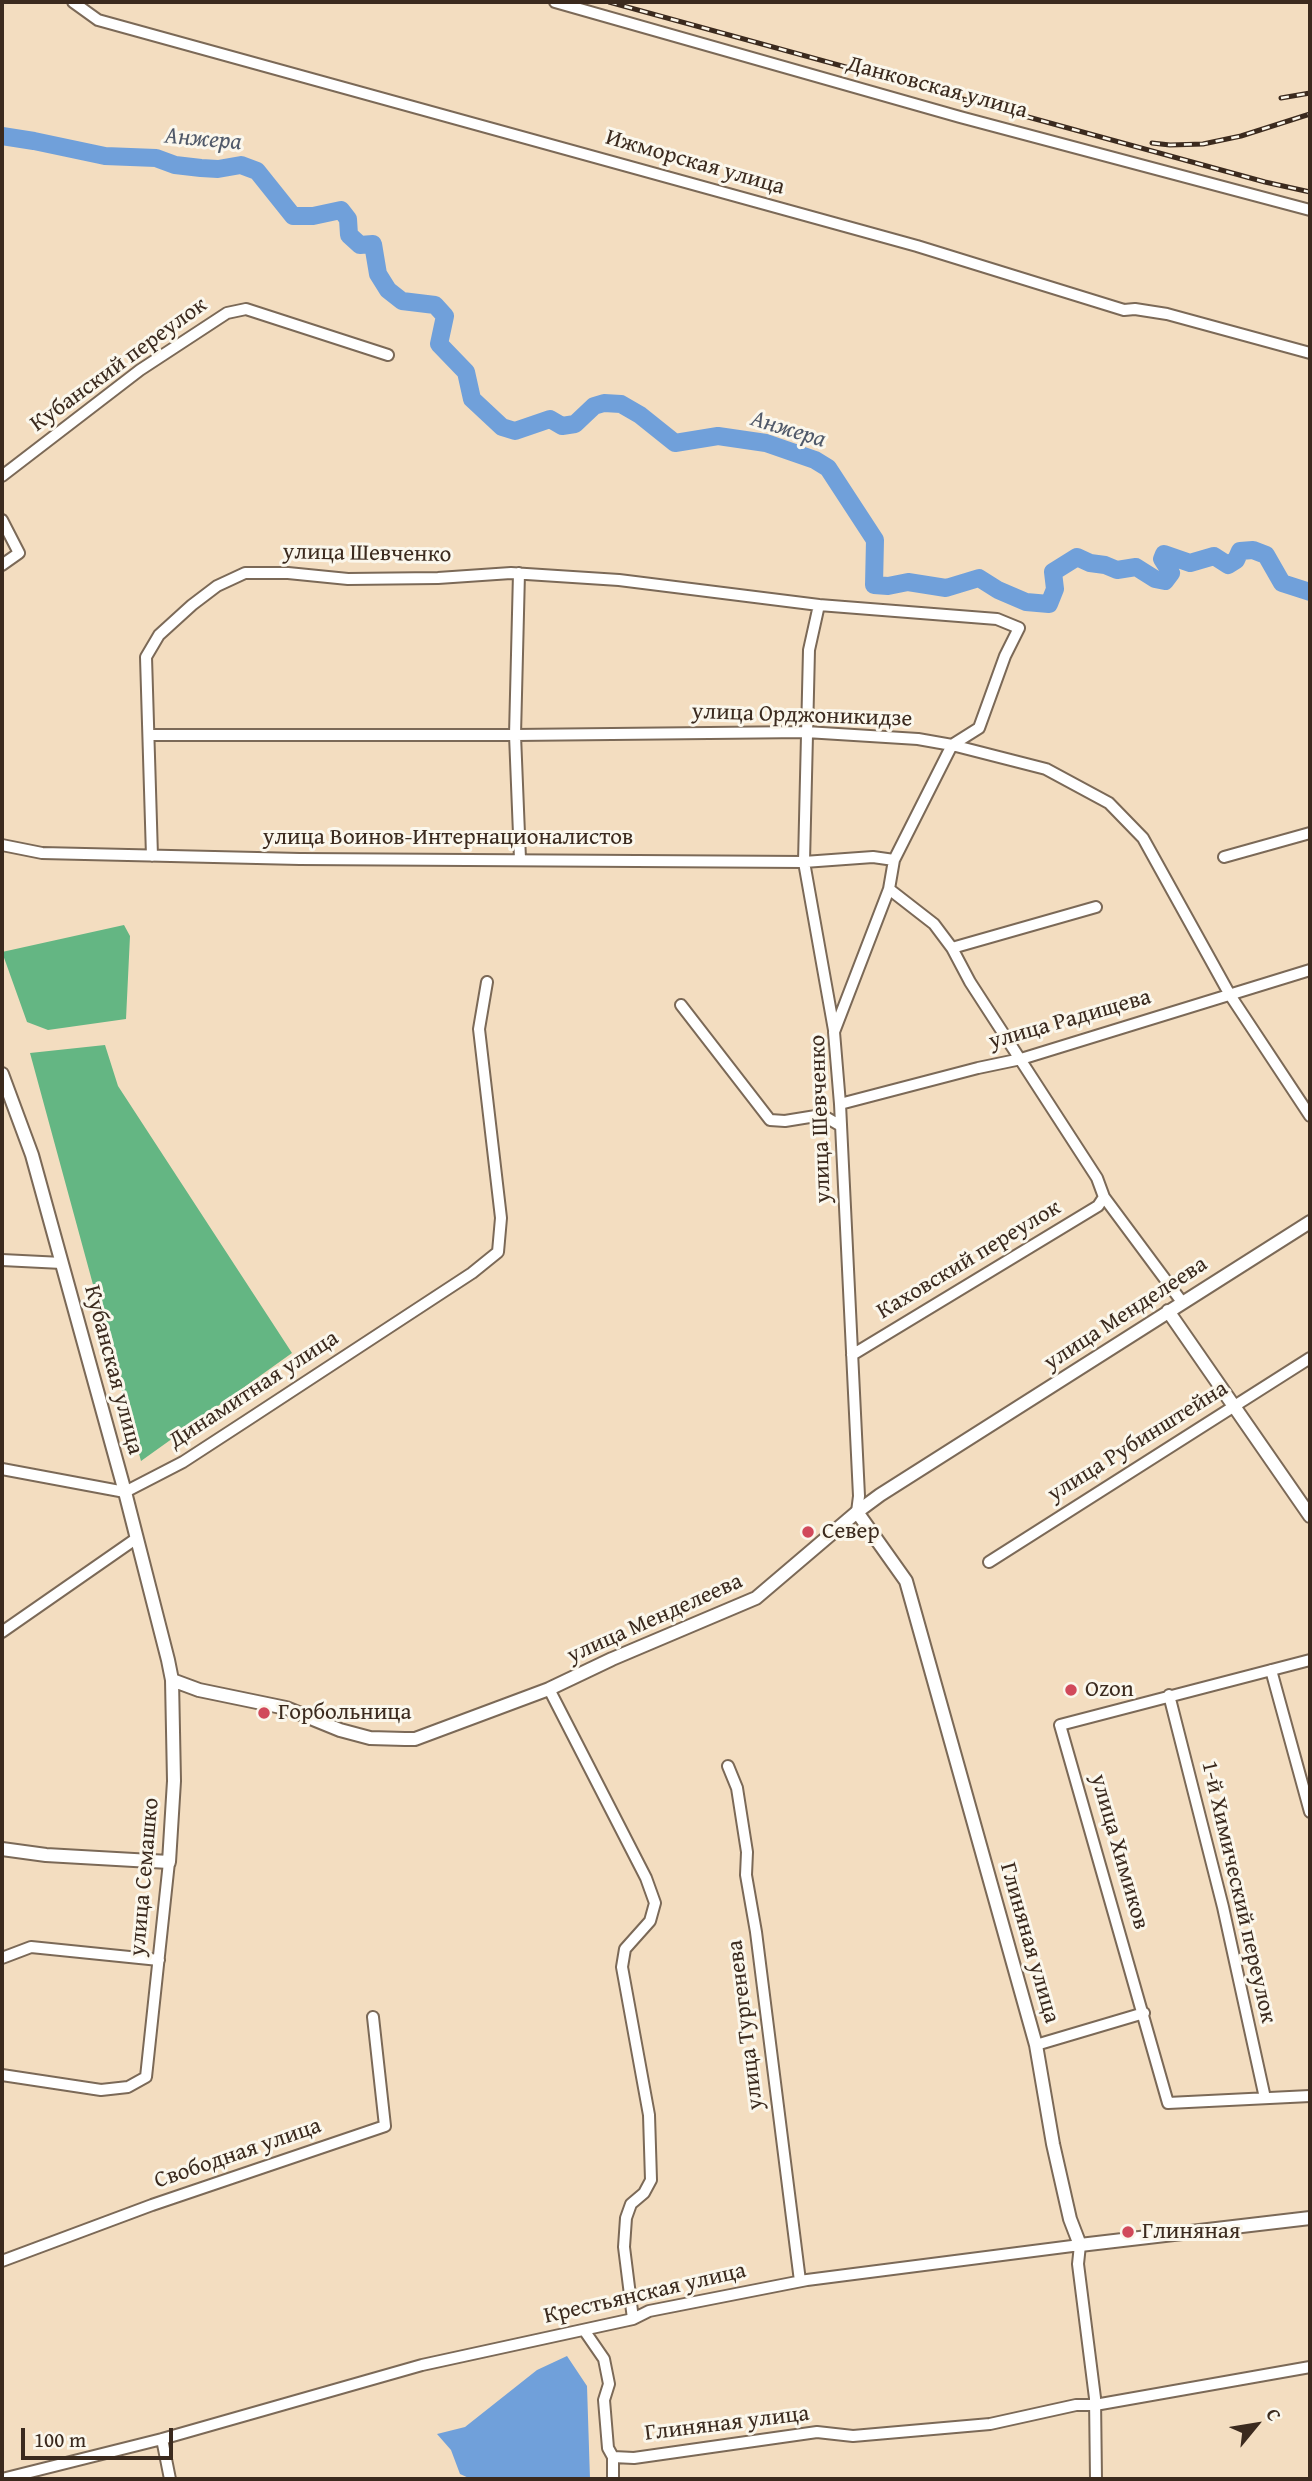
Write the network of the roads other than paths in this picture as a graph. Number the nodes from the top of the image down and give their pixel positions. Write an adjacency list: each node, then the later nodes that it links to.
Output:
1 (73, 2): 4 (street, Ижморская улица)
2 (555, 2): 3 (street, Данковская улица)
3 (1310, 210)
4 (1310, 354)
5 (388, 355): 6 (street, Кубанский переулок)
6 (2, 476)
7 (2, 520): 8 (street)
8 (2, 565)
9 (519, 573): 10 (street, улица Шевченко); 12 (street, улица Шевченко); 13 (street)
10 (818, 605): 11 (street); 14 (street, улица Шевченко)
11 (806, 732): 13 (street, улица Орджоникидзе); 14 (street, улица Орджоникидзе); 21 (street)
12 (150, 735): 13 (street, улица Орджоникидзе); 17 (street, улица Шевченко)
13 (515, 735): 19 (street)
14 (952, 745): 20 (street, улица Шевченко); 27 (street, улица Орджоникидзе)
15 (1310, 833): 18 (street)
16 (2, 845): 17 (street, улица Воинов-Интернационалистов)
17 (152, 856): 19 (street, улица Воинов-Интернационалистов)
18 (1224, 857)
19 (520, 859): 21 (street, улица Воинов-Интернационалистов)
20 (894, 860): 21 (street, улица Воинов-Интернационалистов); 22 (street, улица Шевченко)
21 (804, 862): 29 (street)
22 (889, 889): 24 (street); 29 (street, улица Шевченко)
23 (1096, 907): 24 (street)
24 (952, 948): 30 (street)
25 (1310, 970): 27 (street, улица Радищева)
26 (486, 982): 45 (street, Динамитная улица)
27 (1230, 995): 30 (street, улица Радищева); 33 (street, улица Орджоникидзе)
28 (681, 1005): 34 (street)
29 (834, 1032): 32 (street, улица Шевченко)
30 (1021, 1059): 32 (street, улица Радищева); 35 (street)
31 (2, 1074): 38 (street, Кубанская улица)
32 (840, 1104): 34 (street, улица Шевченко)
33 (1310, 1116)
34 (841, 1126): 41 (street, улица Шевченко)
35 (1104, 1197): 39 (street); 41 (street, Каховский переулок)
36 (1310, 1222): 39 (street, улица Менделеева)
37 (2, 1261): 38 (street)
38 (62, 1263): 45 (street, Кубанская улица)
39 (1182, 1302): 40 (street, улица Менделеева)
40 (1168, 1311): 43 (street); 46 (street, улица Менделеева)
41 (852, 1355): 46 (street, улица Шевченко)
42 (1310, 1358): 43 (street, улица Рубинштейна)
43 (1234, 1406): 47 (street); 49 (street, улица Рубинштейна)
44 (2, 1469): 45 (street)
45 (125, 1492): 48 (street, Кубанская улица)
46 (857, 1512): 54 (street, улица Менделеева); 64 (street, Глиняная улица)
47 (1310, 1516)
48 (137, 1538): 50 (street); 53 (street, Кубанская улица)
49 (989, 1562)
50 (2, 1632)
51 (1310, 1660): 52 (street, улица Химиков)
52 (1271, 1670): 55 (street, улица Химиков); 57 (street)
53 (172, 1680): 54 (street, улица Менделеева); 59 (street, улица Семашко)
54 (549, 1689): 72 (street)
55 (1170, 1695): 62 (street, улица Химиков); 67 (street, 1-й Химический переулок)
56 (728, 1766): 71 (street, улица Тургенева)
57 (1310, 1812)
58 (2, 1849): 59 (street)
59 (169, 1862): 61 (street, улица Семашко)
60 (2, 1958): 61 (street)
61 (159, 1960): 65 (street, улица Семашко)
62 (1144, 2013): 64 (street); 67 (street, улица Химиков)
63 (373, 2017): 70 (street, Свободная улица)
64 (1035, 2045): 69 (street, Глиняная улица)
65 (2, 2075)
66 (1310, 2096): 67 (street, улица Химиков)
67 (1265, 2098)
68 (1310, 2218): 69 (street, Крестьянская улица)
69 (1080, 2245): 71 (street, Крестьянская улица); 75 (street, Глиняная улица)
70 (2, 2261)
71 (800, 2281): 72 (street, Крестьянская улица)
72 (633, 2319): 73 (street, Крестьянская улица)
73 (584, 2330): 76 (street, Крестьянская улица); 77 (street)
74 (1310, 2367): 75 (street)
75 (1095, 2405): 77 (street, Глиняная улица); 81 (street, Глиняная улица)
76 (162, 2439): 78 (street, Крестьянская улица); 79 (street)
77 (613, 2457): 80 (street)
78 (2, 2479)
79 (170, 2479)
80 (613, 2479)
81 (1096, 2479)

